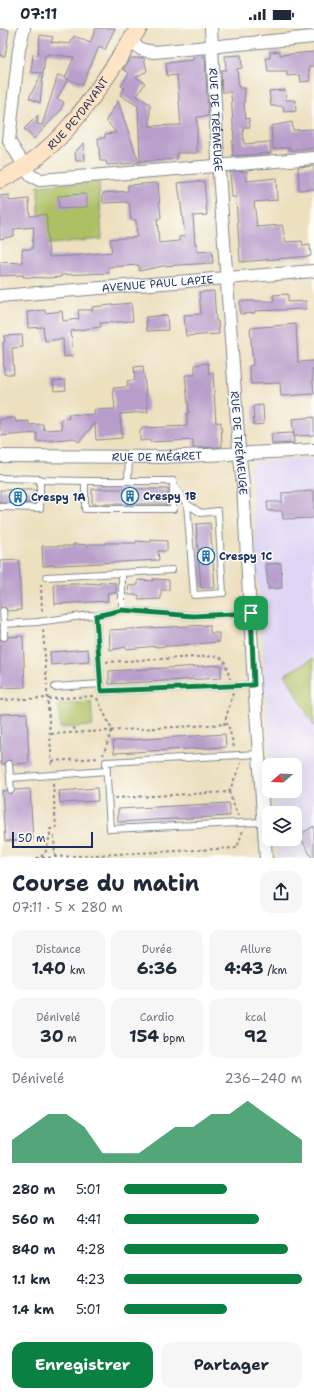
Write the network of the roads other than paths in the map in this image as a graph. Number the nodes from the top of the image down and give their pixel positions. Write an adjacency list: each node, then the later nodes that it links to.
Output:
1 (24, 28): 8 (street)
2 (138, 28): 5 (street, RUE PEYDAVANT)
3 (211, 28): 6 (street, RUE DE TRÉMEUGE)
4 (314, 37): 6 (street)
5 (129, 42): 6 (street); 8 (street, RUE PEYDAVANT)
6 (211, 46): 9 (street, RUE DE TRÉMEUGE)
7 (314, 158): 9 (street)
8 (24, 166): 9 (street); 10 (street, RUE PEYDAVANT)
9 (218, 166): 12 (street, RUE DE TRÉMEUGE)
10 (0, 180)
11 (314, 271): 12 (street, AVENUE PAUL LAPIE)
12 (227, 278): 13 (street, AVENUE PAUL LAPIE); 15 (street, RUE DE TRÉMEUGE)
13 (0, 296)
14 (314, 450): 15 (street, RUE DE MÉGRET)
15 (240, 454): 17 (street, RUE DE MÉGRET); 30 (street, RUE DE TRÉMEUGE)
16 (0, 456): 17 (street, RUE DE MÉGRET)
17 (129, 457): 21 (lane)
18 (0, 478): 19 (lane)
19 (40, 480): 20 (lane); 24 (lane)
20 (85, 480): 21 (lane); 22 (lane)
21 (128, 481): 22 (lane)
22 (173, 485): 23 (lane)
23 (187, 504): 23 (lane)
24 (0, 508)
25 (172, 570): 26 (lane)
26 (122, 573): 27 (lane); 28 (lane)
27 (46, 577)
28 (122, 610): 30 (lane); 31 (lane)
29 (3, 611): 32 (lane)
30 (251, 613): 35 (street, RUE DE TRÉMEUGE)
31 (96, 616): 32 (lane); 34 (lane)
32 (4, 624): 33 (lane)
33 (4, 637)
34 (101, 684): 35 (lane); 36 (lane)
35 (254, 685): 37 (street, RUE DE TRÉMEUGE)
36 (55, 688)
37 (259, 754): 39 (lane); 42 (street, RUE DE TRÉMEUGE)
38 (9, 764): 40 (lane)
39 (107, 771): 40 (lane); 43 (lane)
40 (10, 778): 41 (lane)
41 (11, 790)
42 (262, 806)
43 (262, 822)
44 (265, 846): 45 (street, RUE DE TRÉMEUGE)
45 (266, 858)

